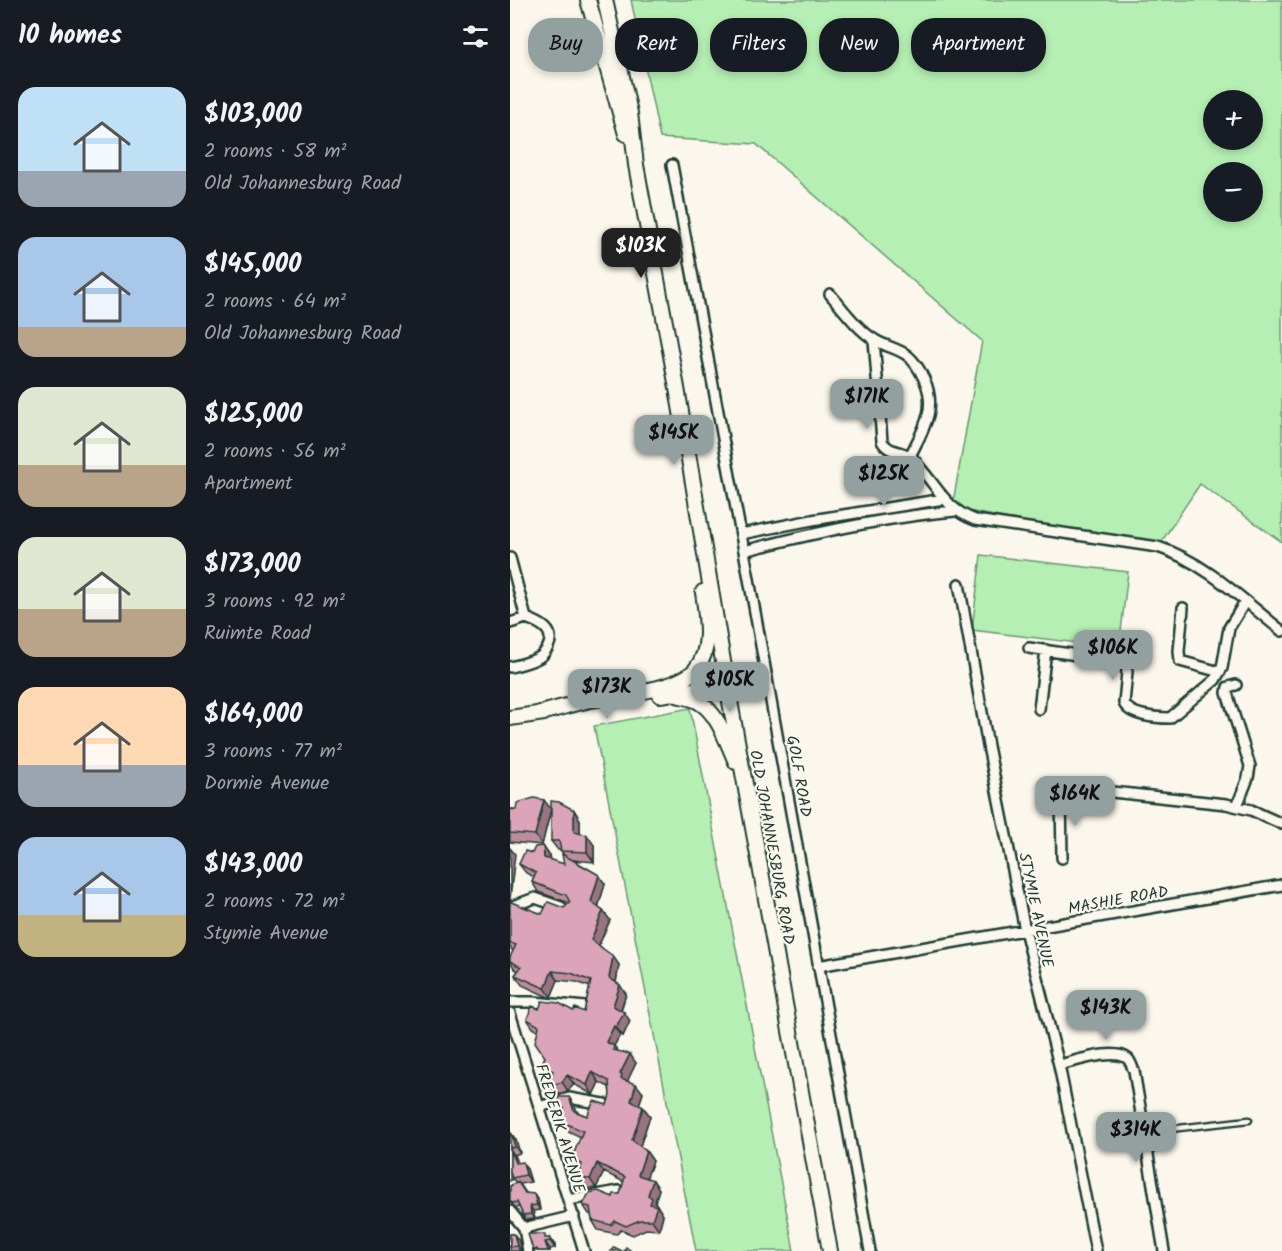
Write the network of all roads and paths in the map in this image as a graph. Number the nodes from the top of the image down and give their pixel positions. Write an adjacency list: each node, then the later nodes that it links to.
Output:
1 (588, 0): 3 (main road, OLD JOHANNESBURG ROAD)
2 (605, 0): 3 (main road, OLD JOHANNESBURG ROAD)
3 (636, 165): 11 (main road, OLD JOHANNESBURG ROAD)
4 (672, 165): 10 (street, GOLF ROAD)
5 (830, 294): 6 (street)
6 (874, 340): 7 (street); 7 (street)
7 (910, 456): 8 (street)
8 (944, 499): 9 (street); 10 (street)
9 (955, 511): 12 (street); 15 (street)
10 (741, 534): 12 (street, GOLF ROAD)
11 (702, 538): 25 (main road, OLD JOHANNESBURG ROAD); 29 (main road)
12 (744, 551): 24 (street, GOLF ROAD)
13 (510, 558): 17 (street)
14 (959, 584): 38 (street, STYMIE AVENUE)
15 (1245, 602): 19 (street); 23 (street)
16 (1184, 608): 23 (street)
17 (526, 618): 18 (street); 22 (street)
18 (510, 624)
19 (1282, 631)
20 (1029, 648): 21 (street)
21 (1046, 650): 23 (street); 28 (street)
22 (510, 667)
23 (1220, 672)
24 (767, 677): 25 (street); 39 (street, GOLF ROAD)
25 (727, 685): 27 (main road); 31 (main road, OLD JOHANNESBURG ROAD)
26 (1236, 685): 32 (street)
27 (672, 693): 29 (main road); 31 (main road)
28 (1039, 709)
29 (536, 714): 30 (main road)
30 (510, 718)
31 (744, 780): 55 (main road, OLD JOHANNESBURG ROAD)
32 (1237, 806): 33 (street); 34 (street)
33 (1282, 824)
34 (1062, 858)
35 (1282, 885): 38 (street, MASHIE ROAD)
36 (510, 908): 37 (street)
37 (570, 910)
38 (1024, 930): 39 (street, MASHIE ROAD); 43 (street, STYMIE AVENUE)
39 (818, 966): 56 (street, GOLF ROAD)
40 (510, 1002): 41 (street)
41 (585, 1007)
42 (510, 1016): 45 (street, FREDERIK AVENUE)
43 (1059, 1065): 47 (street); 57 (street, STYMIE AVENUE)
44 (604, 1104): 45 (street)
45 (539, 1107): 49 (street, FREDERIK AVENUE)
46 (1249, 1120): 47 (lane)
47 (1144, 1132): 58 (street)
48 (619, 1191): 49 (street)
49 (568, 1200): 51 (street, FREDERIK AVENUE)
50 (510, 1211): 52 (street)
51 (574, 1216): 52 (street); 54 (street, FREDERIK AVENUE)
52 (524, 1228): 53 (street)
53 (528, 1251)
54 (584, 1251)
55 (830, 1251)
56 (870, 1251)
57 (1096, 1251)
58 (1164, 1251)

